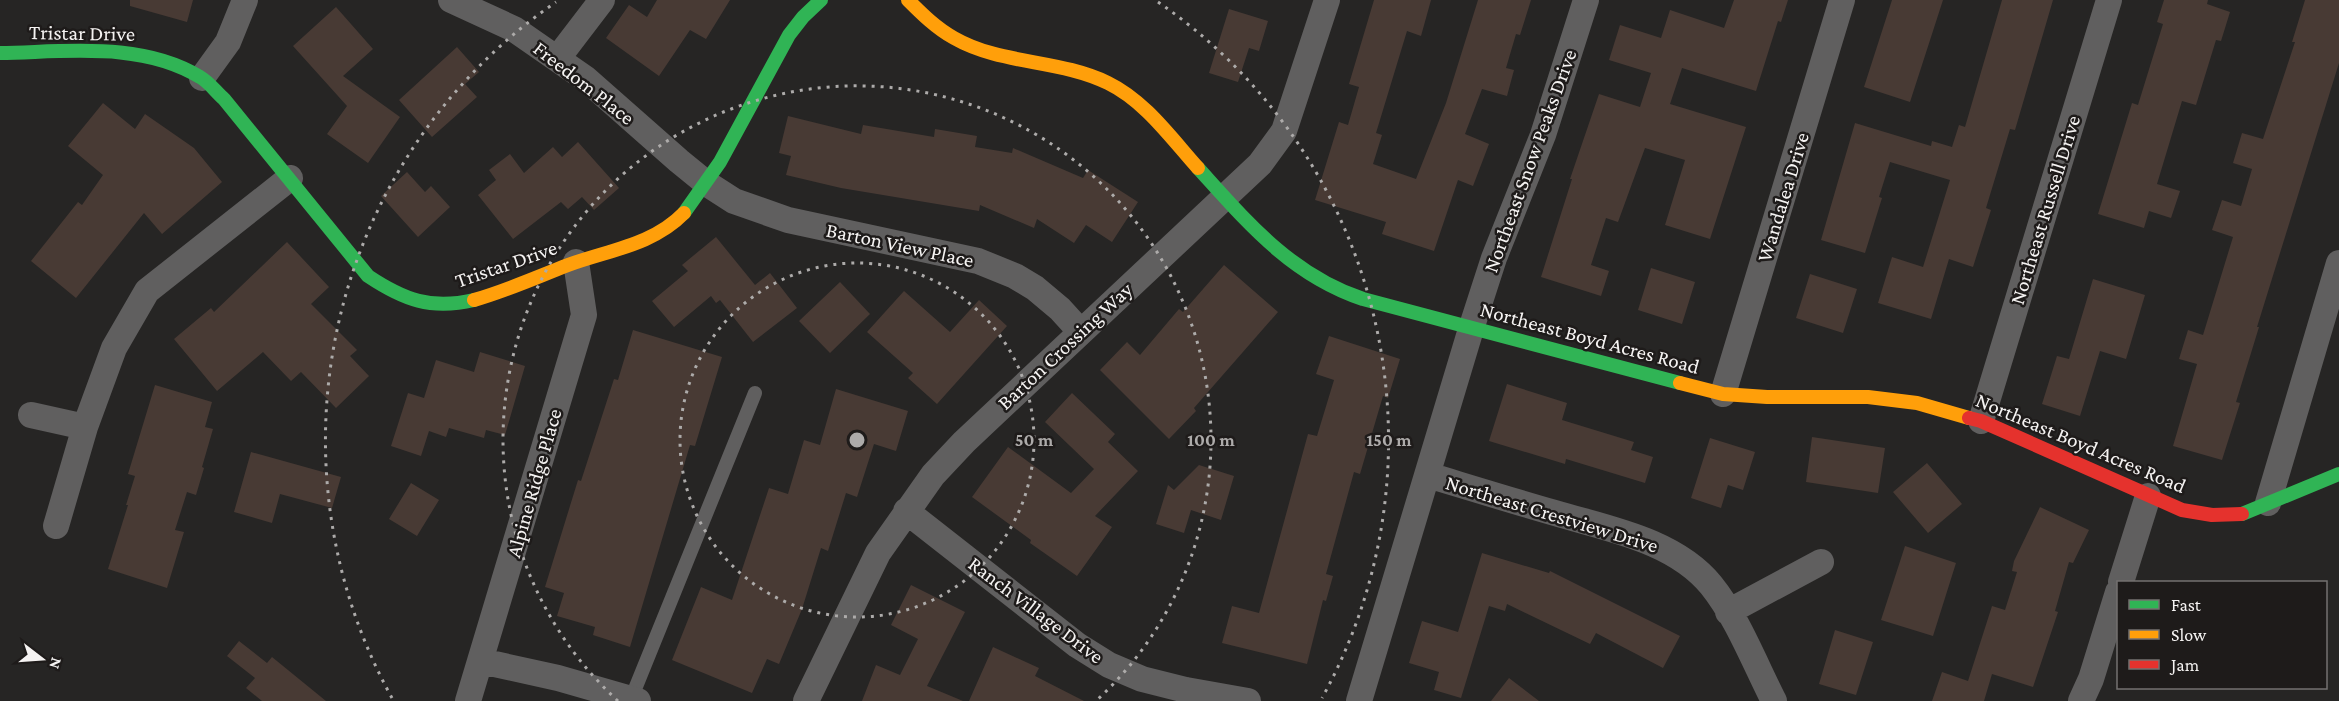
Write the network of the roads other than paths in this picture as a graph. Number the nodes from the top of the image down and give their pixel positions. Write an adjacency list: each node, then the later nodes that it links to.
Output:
1 (245, 0): 12 (street)
2 (451, 0): 11 (street, Freedom Place)
3 (602, 0): 11 (street)
4 (821, 0): 14 (street, Tristar Drive)
5 (908, 0): 15 (street, Northeast Boyd Acres Road)
6 (1327, 0): 15 (street, Barton Crossing Way)
7 (1586, 0): 18 (street, Northeast Snow Peaks Drive)
8 (1842, 0): 21 (street, Wandalea Drive)
9 (2109, 0): 23 (street, Northeast Russell Drive)
10 (0, 53): 12 (street, Tristar Drive)
11 (557, 59): 14 (street, Freedom Place)
12 (202, 78): 13 (street, Tristar Drive)
13 (290, 178): 16 (street, Tristar Drive); 24 (street)
14 (706, 183): 16 (street, Tristar Drive); 19 (street, Barton View Place)
15 (1224, 197): 18 (street, Northeast Boyd Acres Road); 19 (street, Barton Crossing Way)
16 (576, 262): 35 (street, Alpine Ridge Place)
17 (2339, 263): 28 (street)
18 (1471, 328): 21 (street, Northeast Boyd Acres Road); 26 (street, Northeast Snow Peaks Drive)
19 (1080, 331): 29 (street, Barton Crossing Way)
20 (755, 393): 36 (lane)
21 (1723, 394): 23 (street, Northeast Boyd Acres Road)
22 (31, 415): 24 (street)
23 (1981, 421): 27 (street, Northeast Boyd Acres Road)
24 (85, 427): 30 (street)
25 (2339, 474): 28 (street, Northeast Boyd Acres Road)
26 (1428, 476): 34 (street, Northeast Crestview Drive); 40 (street, Northeast Snow Peaks Drive)
27 (2148, 496): 28 (street, Northeast Boyd Acres Road); 32 (street)
28 (2268, 503)
29 (906, 511): 38 (street, Barton Crossing Way); 39 (street, Ranch Village Drive)
30 (56, 526)
31 (1821, 562): 34 (street)
32 (2121, 581)
33 (2117, 595): 42 (street)
34 (1728, 612): 41 (street, Northeast Crestview Drive)
35 (482, 661): 36 (street); 37 (street, Alpine Ridge Place)
36 (634, 700)
37 (468, 701)
38 (806, 701)
39 (1248, 701)
40 (1359, 701)
41 (1774, 701)
42 (2081, 701)

